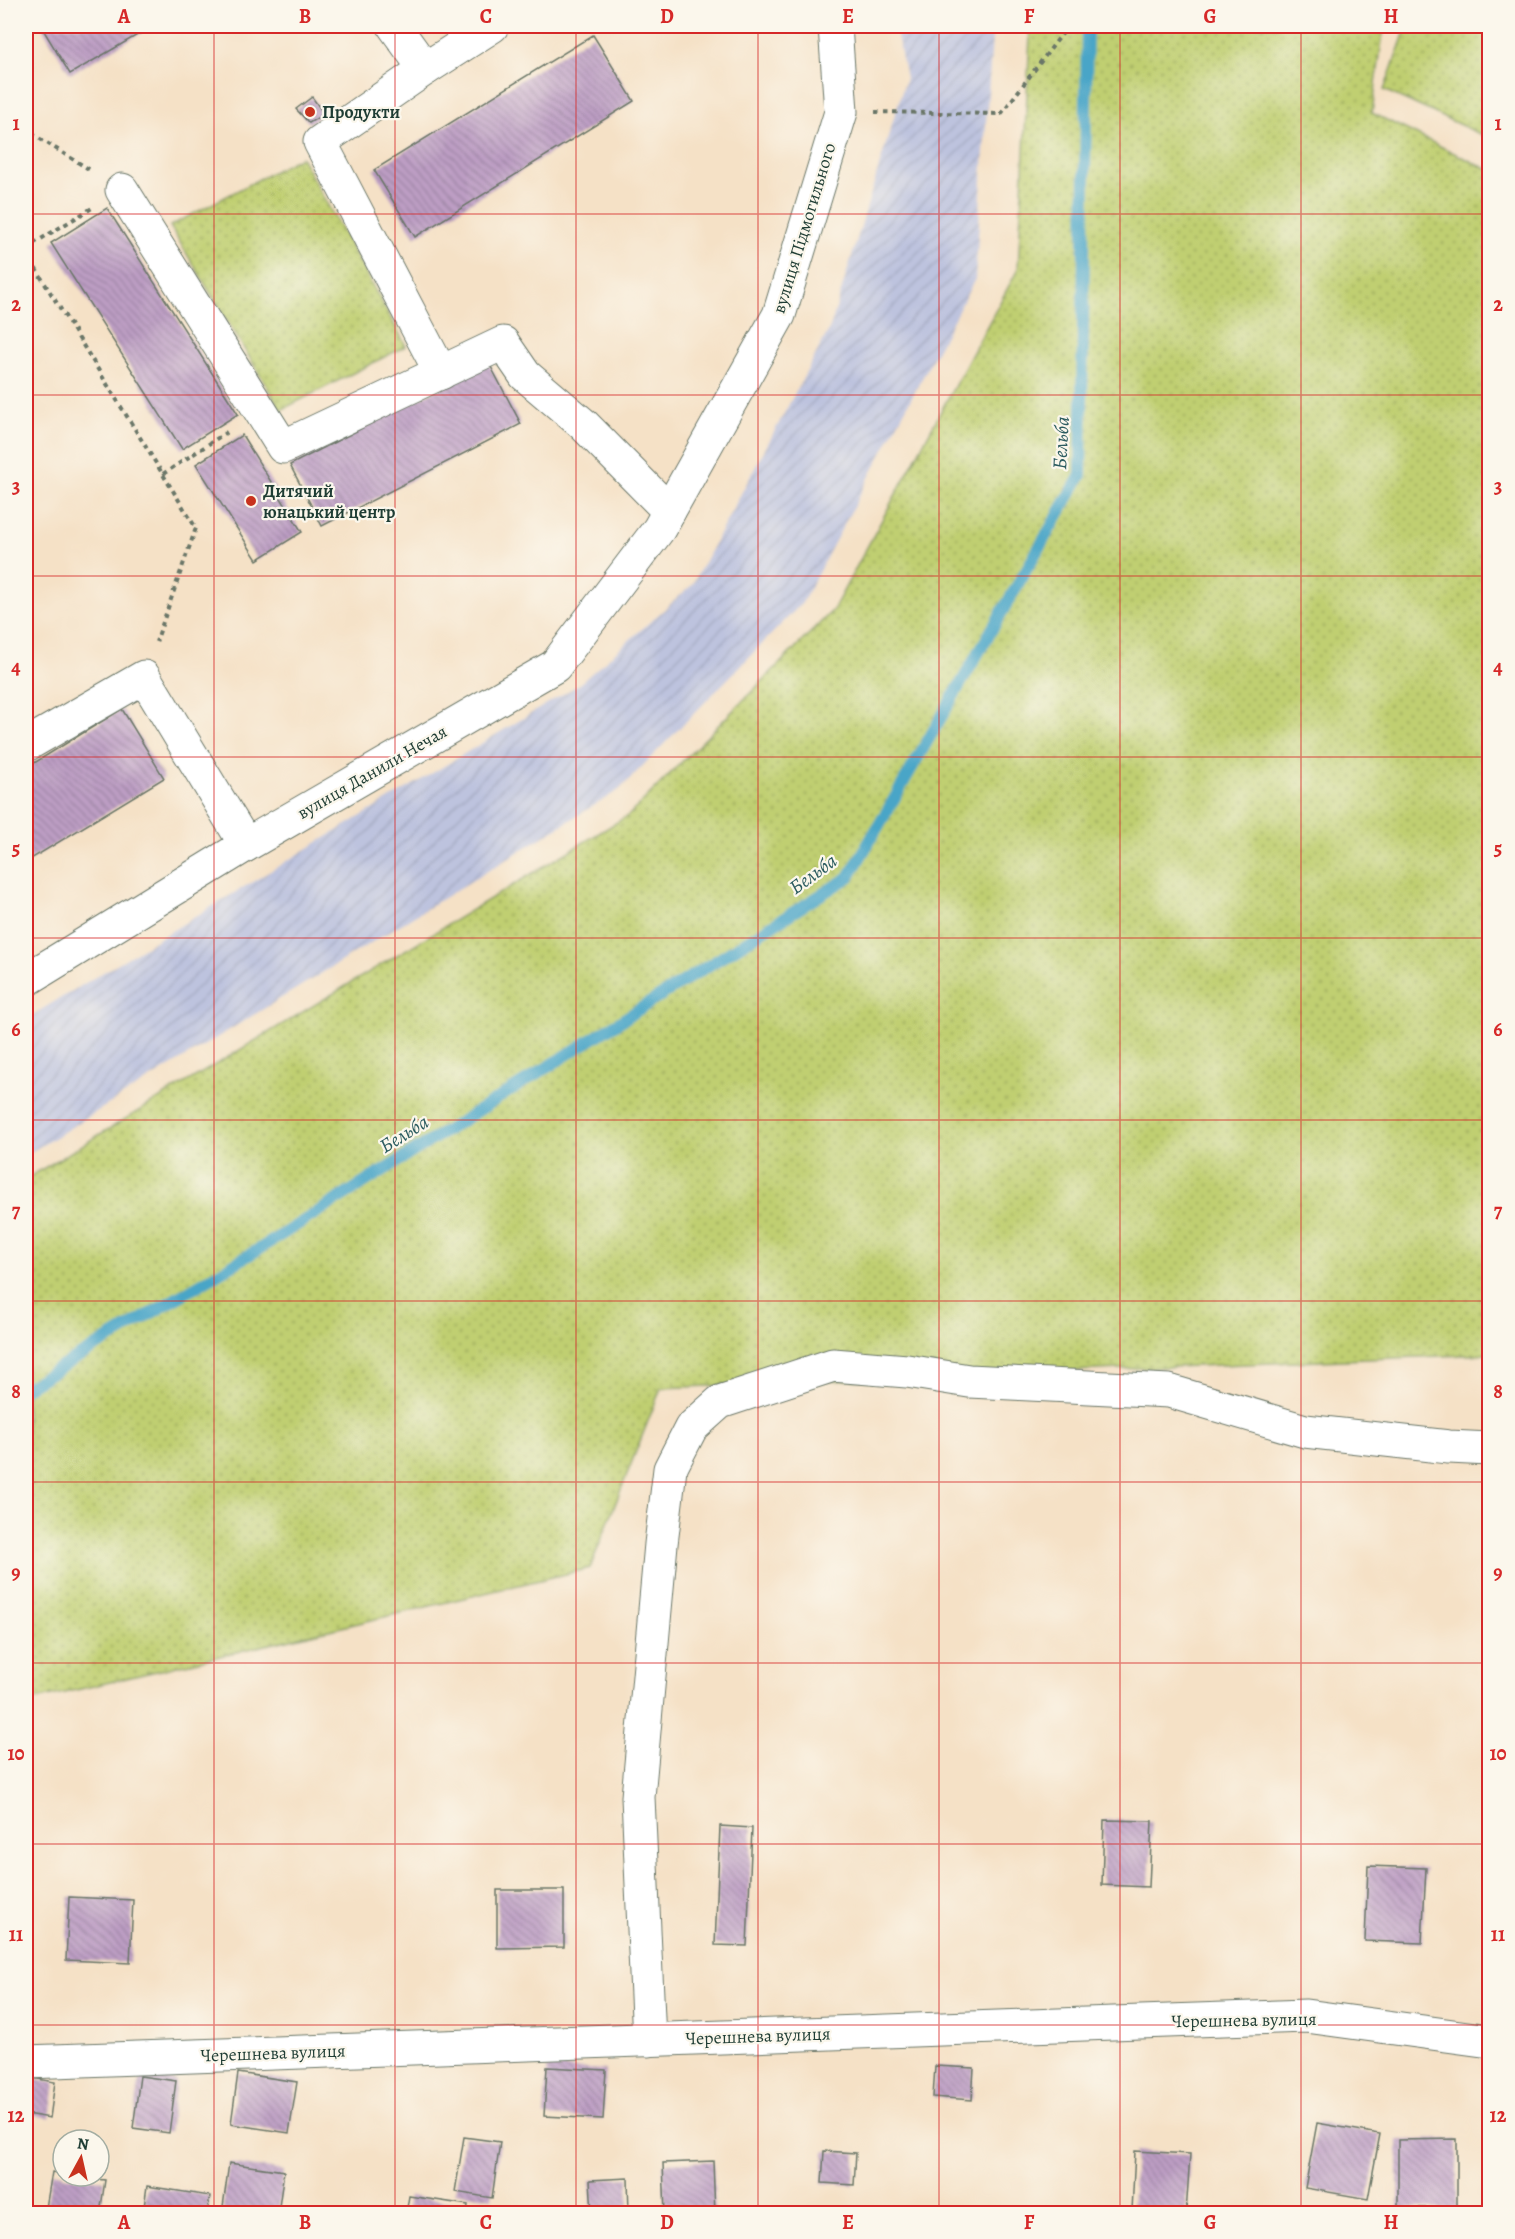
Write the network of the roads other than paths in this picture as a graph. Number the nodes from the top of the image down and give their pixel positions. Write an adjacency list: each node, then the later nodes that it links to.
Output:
1 (394, 26): 4 (street)
2 (492, 26): 4 (street)
3 (835, 26): 7 (street, вулиця Підмогильного)
4 (425, 69): 6 (street)
5 (122, 190): 6 (street)
6 (441, 373): 7 (street)
7 (669, 511): 9 (street, вулиця Данили Нечая)
8 (26, 745): 9 (street)
9 (246, 845): 10 (street, вулиця Данили Нечая)
10 (26, 980)
11 (1490, 1449): 12 (street)
12 (649, 2040): 13 (street, Черешнева вулиця); 14 (street, Черешнева вулиця)
13 (1490, 2041)
14 (26, 2062)

